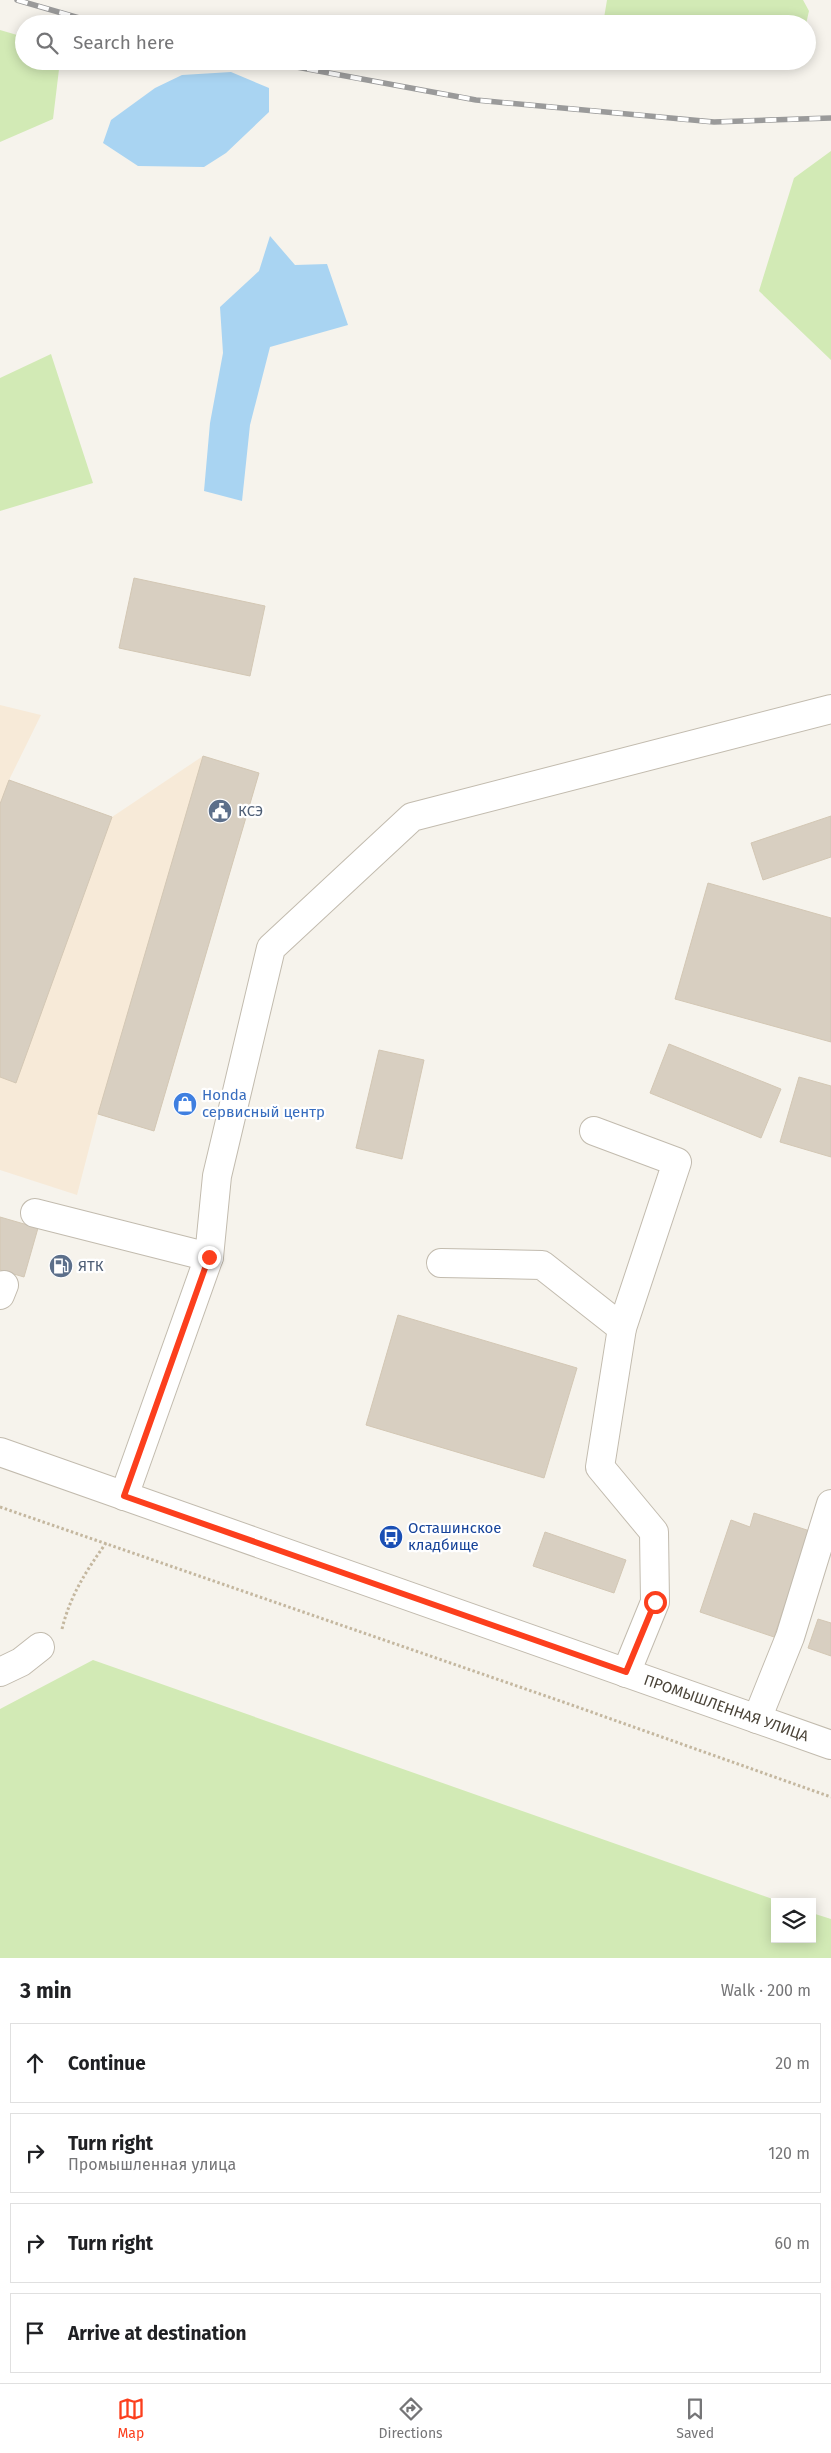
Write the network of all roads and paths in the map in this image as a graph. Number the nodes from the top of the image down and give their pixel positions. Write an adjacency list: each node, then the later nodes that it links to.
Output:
1 (831, 709): 4 (street)
2 (594, 1131): 6 (street)
3 (35, 1213): 4 (street)
4 (209, 1257): 8 (street)
5 (441, 1263): 6 (street)
6 (622, 1328): 14 (street)
7 (0, 1452): 8 (street, ПРОМЫШЛЕННАЯ УЛИЦА)
8 (124, 1496): 14 (street, ПРОМЫШЛЕННАЯ УЛИЦА)
9 (831, 1504): 15 (street)
10 (0, 1507): 11 (path)
11 (106, 1544): 12 (path); 17 (path)
12 (40, 1647): 13 (street)
13 (0, 1672)
14 (626, 1672): 15 (street, ПРОМЫШЛЕННАЯ УЛИЦА)
15 (757, 1719): 16 (street, ПРОМЫШЛЕННАЯ УЛИЦА)
16 (831, 1744)
17 (831, 1797)

